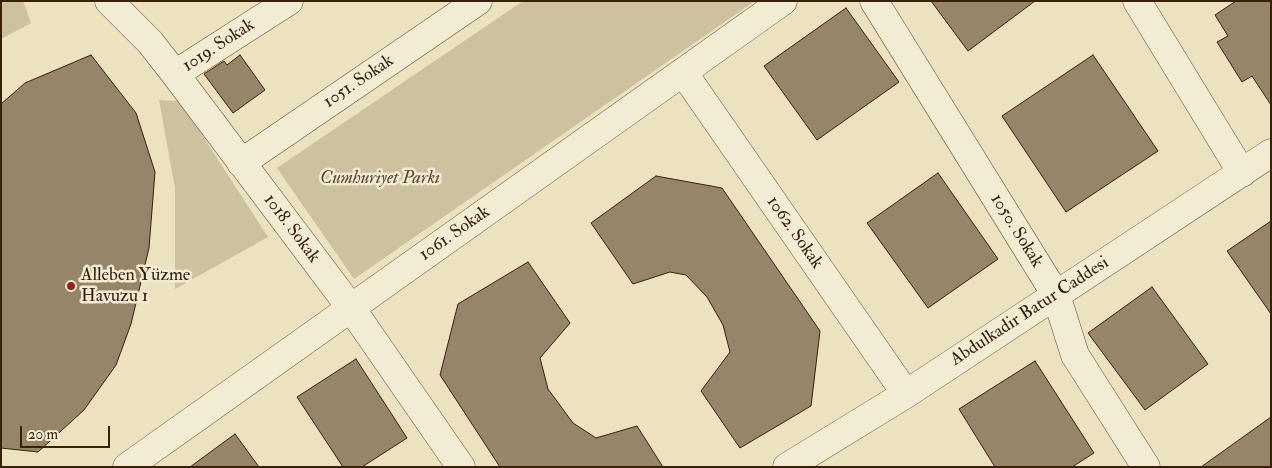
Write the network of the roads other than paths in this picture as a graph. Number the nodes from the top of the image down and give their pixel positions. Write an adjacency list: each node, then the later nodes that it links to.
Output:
1 (109, 1): 8 (street, 1018. Sokak)
2 (289, 1): 8 (street, 1019. Sokak)
3 (478, 1): 10 (street, 1051. Sokak)
4 (783, 1): 7 (street, 1061. Sokak)
5 (874, 1): 12 (street, 1050. Sokak)
6 (1137, 1): 11 (street)
7 (683, 72): 13 (street, 1061. Sokak); 14 (street, 1062. Sokak)
8 (175, 74): 10 (street, 1018. Sokak)
9 (1271, 153): 11 (street, Abdulkadir Batur Caddesi)
10 (241, 163): 13 (street, 1018. Sokak)
11 (1242, 173): 12 (street, Abdulkadir Batur Caddesi)
12 (1056, 295): 14 (street, Abdulkadir Batur Caddesi); 18 (street, 1050. Sokak)
13 (351, 308): 15 (street, 1061. Sokak); 16 (street, 1018. Sokak)
14 (906, 394): 17 (street, Abdulkadir Batur Caddesi)
15 (127, 467)
16 (461, 467)
17 (788, 467)
18 (1146, 467)

